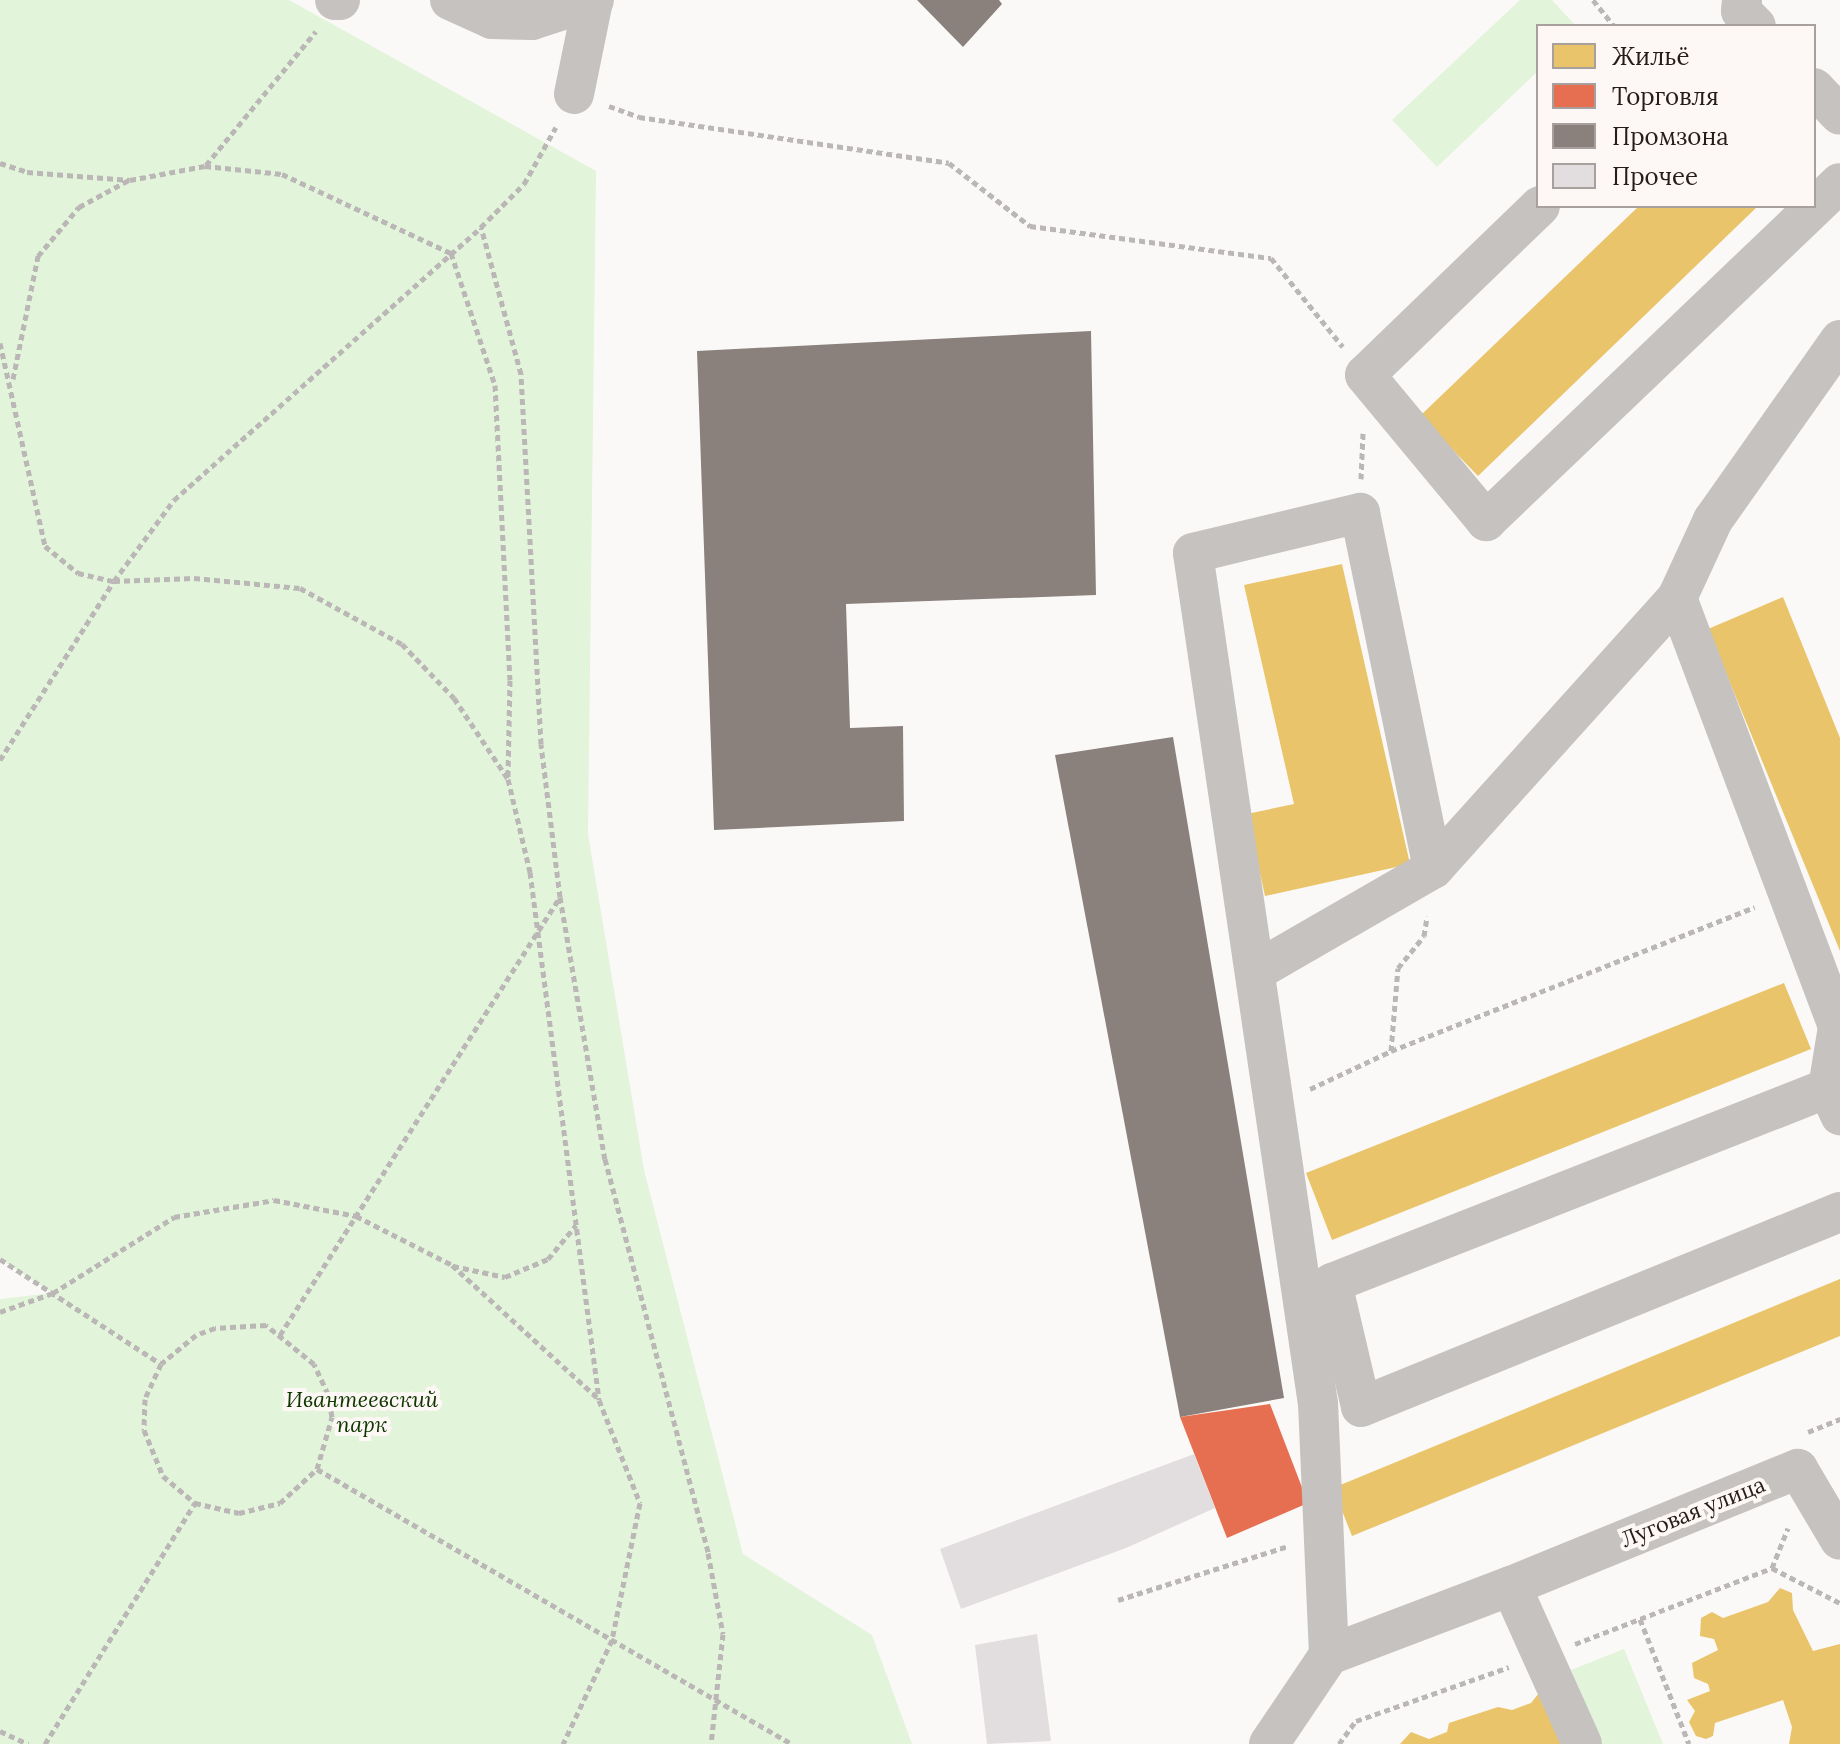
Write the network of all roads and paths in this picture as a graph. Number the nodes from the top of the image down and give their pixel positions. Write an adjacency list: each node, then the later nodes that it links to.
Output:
1 (450, 0): 4 (street)
2 (1593, 0): 5 (path)
3 (338, 1): 10 (path)
4 (594, 1): 7 (street)
5 (1612, 24)
6 (1816, 90): 8 (street)
7 (574, 94): 16 (path); 20 (path)
8 (1840, 115)
9 (0, 163): 11 (path)
10 (205, 166): 11 (path); 17 (path)
11 (130, 180): 21 (path)
12 (1840, 183): 13 (street)
13 (1816, 206)
14 (1538, 208): 20 (street)
15 (1814, 208): 20 (street)
16 (481, 227): 17 (path); 29 (path)
17 (451, 253): 23 (path); 26 (path)
18 (0, 343): 21 (path)
19 (1838, 351): 24 (street)
20 (1365, 375): 22 (path)
21 (12, 380): 23 (path)
22 (1360, 513): 27 (street); 31 (street)
23 (114, 581): 25 (path); 26 (path)
24 (1677, 598): 27 (street); 28 (street)
25 (0, 760)
26 (508, 779): 30 (path)
27 (1433, 869): 31 (street); 33 (path)
28 (1788, 893): 32 (street); 33 (path)
29 (560, 897): 30 (path); 59 (path)
30 (538, 934): 37 (path); 38 (path)
31 (1256, 971): 50 (street)
32 (1839, 1026): 35 (street)
33 (1391, 1051): 34 (path)
34 (1299, 1094)
35 (1834, 1102): 36 (street)
36 (1840, 1212)
37 (356, 1216): 40 (path); 41 (path); 43 (path)
38 (576, 1225): 40 (path); 45 (path)
39 (0, 1259): 41 (path)
40 (452, 1265): 45 (path)
41 (53, 1293): 42 (path); 44 (path)
42 (0, 1312)
43 (280, 1335): 44 (path); 48 (path)
44 (161, 1364): 49 (path)
45 (599, 1400): 56 (path)
46 (1840, 1419): 47 (path)
47 (1802, 1435)
48 (317, 1469): 49 (path); 56 (path)
49 (195, 1503): 62 (path)
50 (1325, 1535): 53 (path); 57 (street)
51 (1840, 1540): 52 (street, Луговая улица)
52 (1511, 1586): 57 (street); 58 (street)
53 (1118, 1600)
54 (1840, 1603): 55 (path)
55 (1640, 1619): 58 (path); 69 (path)
56 (612, 1640): 59 (path); 63 (path)
57 (1329, 1655): 66 (street)
58 (1546, 1655): 67 (path); 68 (street)
59 (715, 1700): 64 (path); 65 (path)
60 (0, 1731): 61 (path)
61 (28, 1744)
62 (45, 1744)
63 (563, 1744)
64 (711, 1744)
65 (792, 1744)
66 (1269, 1744)
67 (1339, 1744)
68 (1582, 1744)
69 (1689, 1744)

